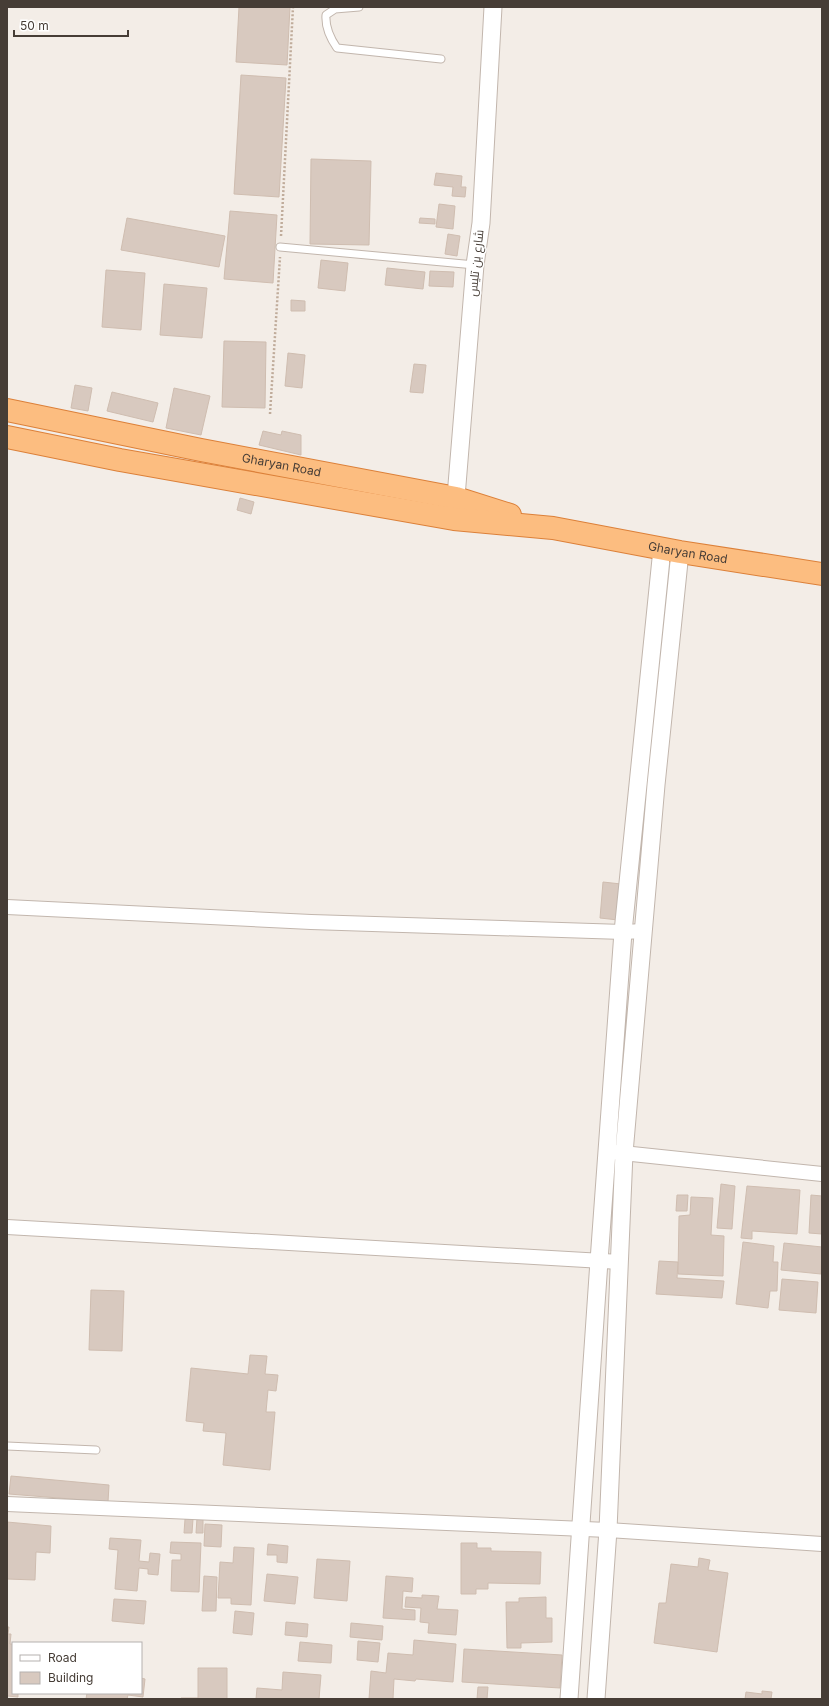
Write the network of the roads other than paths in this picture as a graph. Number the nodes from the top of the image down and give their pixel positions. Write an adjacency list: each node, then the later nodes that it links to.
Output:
1 (359, 7): 3 (lane)
2 (493, 7): 5 (street, شارع بن تليس)
3 (441, 59)
4 (280, 247): 5 (lane)
5 (475, 264): 8 (street, شارع بن تليس)
6 (7, 410): 8 (highway, Gharyan Road)
7 (7, 436): 8 (highway, Gharyan Road)
8 (455, 509): 9 (highway, Gharyan Road)
9 (671, 550): 10 (highway, Gharyan Road); 12 (street); 13 (street)
10 (822, 574)
11 (7, 907): 13 (street)
12 (644, 931): 13 (street); 15 (street)
13 (623, 932): 14 (street)
14 (607, 1151): 15 (street); 18 (street)
15 (624, 1153): 16 (street); 19 (street)
16 (822, 1174)
17 (7, 1227): 18 (street)
18 (599, 1261): 19 (street); 23 (street)
19 (620, 1262): 24 (street)
20 (7, 1446): 21 (lane)
21 (96, 1450)
22 (7, 1504): 23 (street)
23 (581, 1529): 24 (street); 26 (street)
24 (608, 1530): 25 (street); 27 (street)
25 (822, 1544)
26 (569, 1699)
27 (596, 1699)

